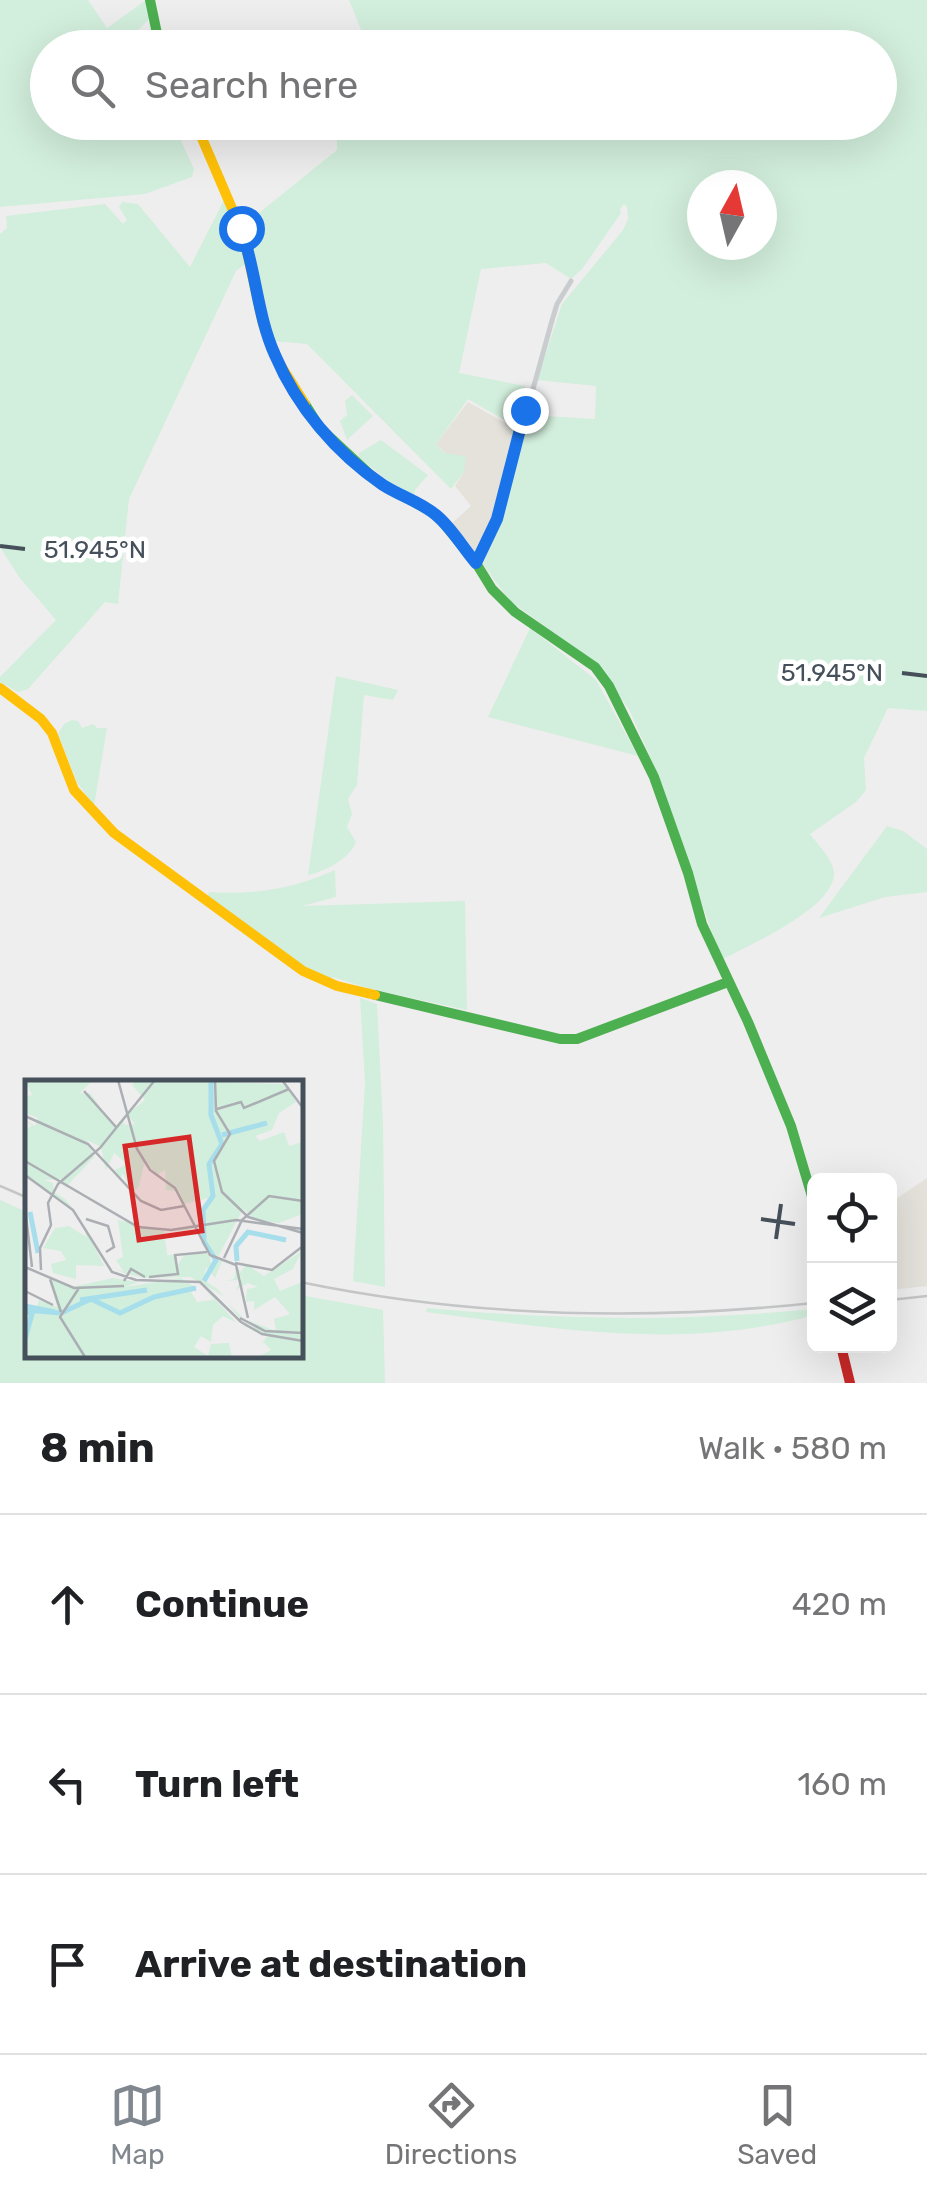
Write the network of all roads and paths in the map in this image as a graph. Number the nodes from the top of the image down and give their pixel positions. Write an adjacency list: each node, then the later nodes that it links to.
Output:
1 (150, 0): 2 (street)
2 (156, 30)
3 (203, 140): 5 (street)
4 (571, 281): 5 (street)
5 (476, 563): 7 (street)
6 (0, 688): 7 (street)
7 (728, 982): 8 (street)
8 (807, 1175)
9 (843, 1353): 10 (street)
10 (850, 1383)

